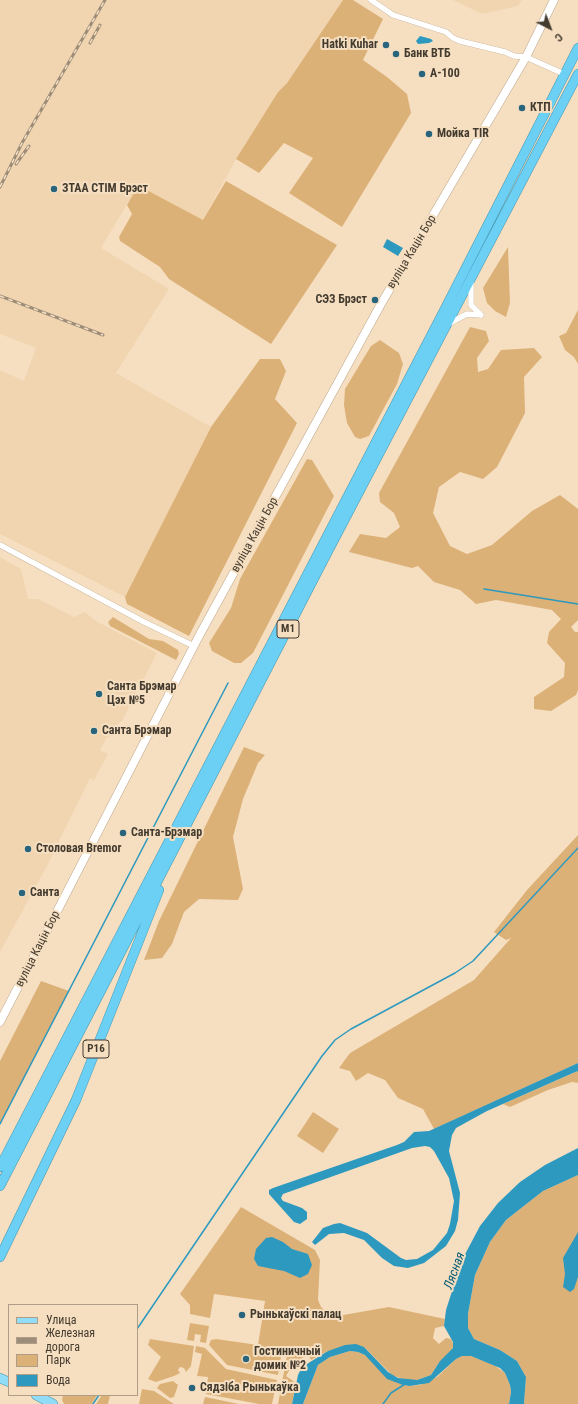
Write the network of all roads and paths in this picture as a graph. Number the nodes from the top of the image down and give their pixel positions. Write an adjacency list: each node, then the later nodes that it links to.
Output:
1 (371, 0): 4 (street)
2 (554, 0): 4 (main road, вуліца Кацін Бор)
3 (578, 48): 5 (highway, М1)
4 (526, 57): 5 (street); 10 (main road, вуліца Кацін Бор)
5 (564, 74): 13 (highway, М1)
6 (578, 74): 7 (highway, М1)
7 (472, 276): 8 (highway, М1); 8 (street)
8 (444, 329): 11 (highway, М1)
9 (0, 545): 10 (street)
10 (194, 646): 12 (main road, вуліца Кацін Бор)
11 (181, 836): 14 (highway, М1); 15 (highway, Р16)
12 (0, 1022)
13 (0, 1167)
14 (0, 1186)
15 (0, 1257)
16 (38, 1396): 17 (main road)
17 (53, 1404)

